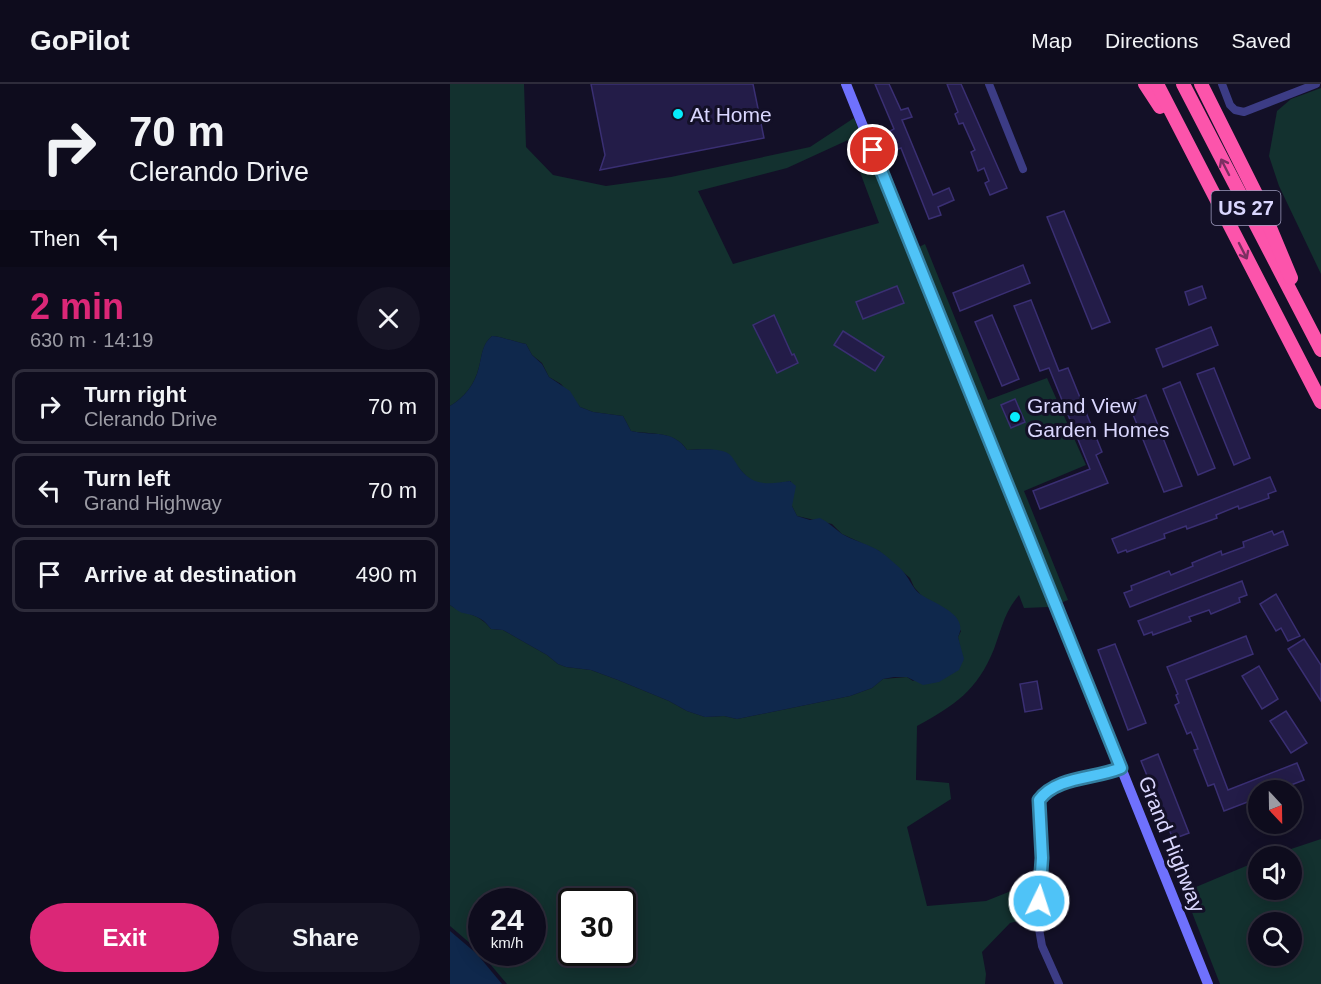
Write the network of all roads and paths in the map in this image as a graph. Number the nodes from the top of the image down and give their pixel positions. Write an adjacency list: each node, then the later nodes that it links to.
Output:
1 (846, 84): 14 (street, Grand Highway)
2 (989, 84): 9 (street)
3 (1145, 84): 10 (highway)
4 (1157, 84): 10 (highway, US 27)
5 (1183, 84): 11 (highway, US 27, one-way to 5)
6 (1201, 84): 11 (highway)
7 (1222, 84): 8 (street)
8 (1316, 84)
9 (1023, 169)
10 (1207, 180): 13 (highway, US 27, one-way to 13)
11 (1311, 331): 12 (highway, US 27)
12 (1321, 350)
13 (1321, 402)
14 (1121, 768): 15 (street); 16 (street, Grand Highway)
15 (1059, 984)
16 (1208, 984)

